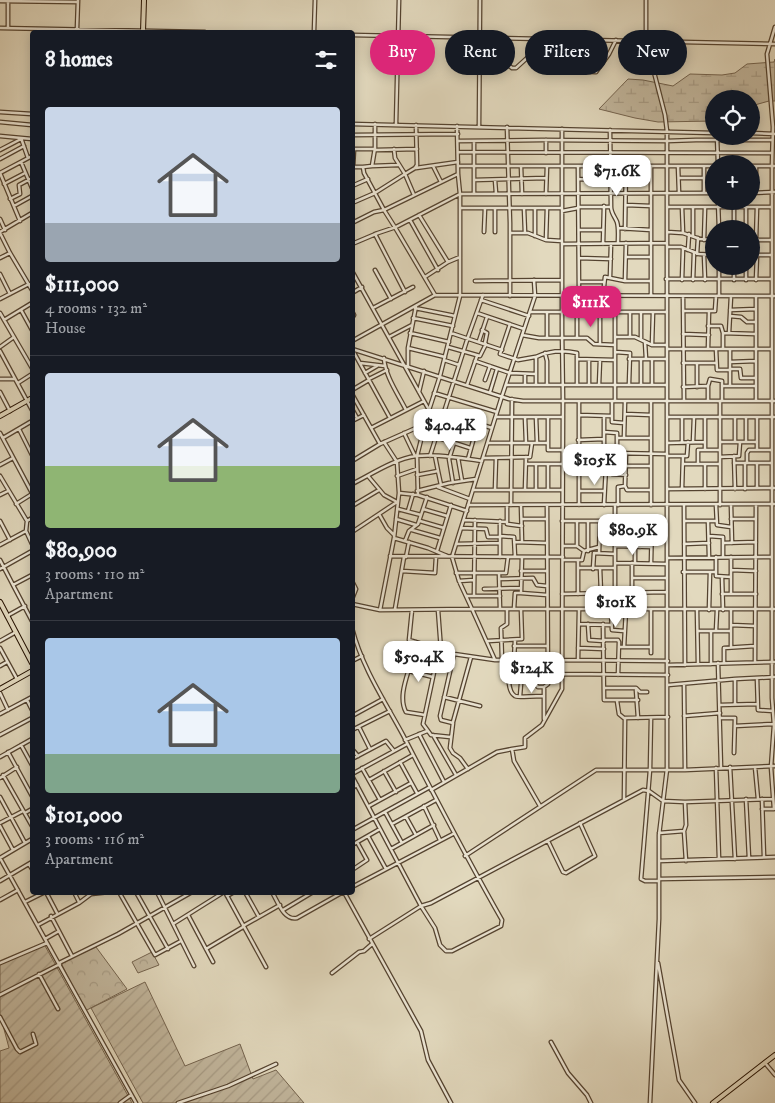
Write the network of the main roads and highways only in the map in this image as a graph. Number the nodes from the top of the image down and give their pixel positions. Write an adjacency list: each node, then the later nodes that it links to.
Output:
1 (144, 0): 2 (main road)
2 (143, 30)
3 (30, 400): 4 (main road)
4 (0, 416)
5 (0, 602): 6 (main road)
6 (30, 659)
7 (30, 672): 8 (main road)
8 (0, 689)
9 (775, 1055): 10 (main road)
10 (713, 1103)

